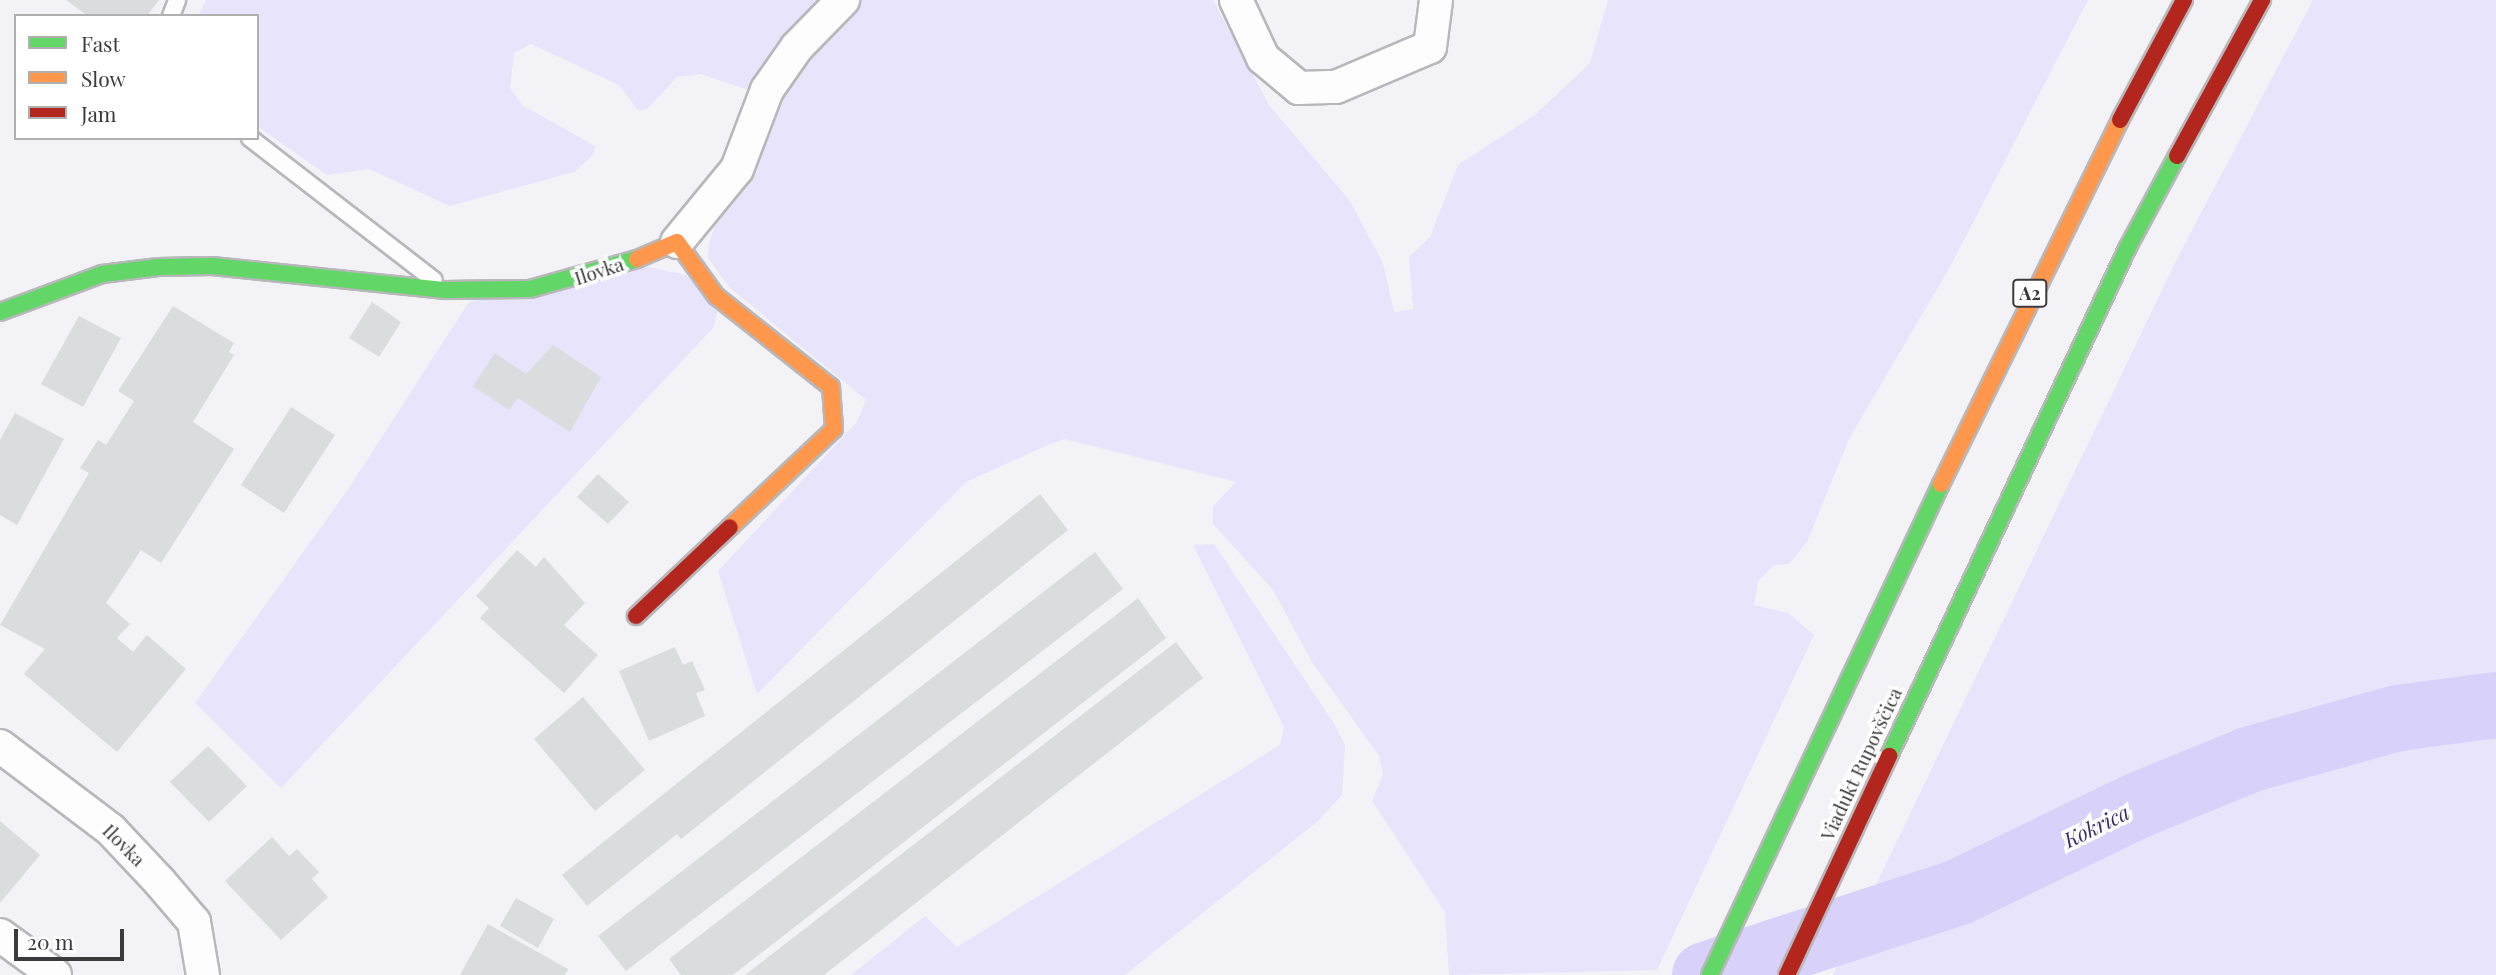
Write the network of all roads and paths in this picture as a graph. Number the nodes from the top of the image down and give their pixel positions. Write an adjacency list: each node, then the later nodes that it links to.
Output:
1 (843, 0): 7 (street)
2 (1236, 0): 3 (street)
3 (1436, 0)
4 (2184, 0): 15 (main road, A2)
5 (2262, 0): 16 (main road, Viadukt Rupovščica)
6 (253, 140): 8 (lane)
7 (677, 242): 8 (main road, Ilovka); 10 (main road)
8 (446, 290): 9 (main road, Ilovka)
9 (0, 312)
10 (636, 616)
11 (0, 746): 14 (street, Ilovka)
12 (0, 935): 13 (street)
13 (55, 975)
14 (203, 975)
15 (1710, 975)
16 (1787, 975)

